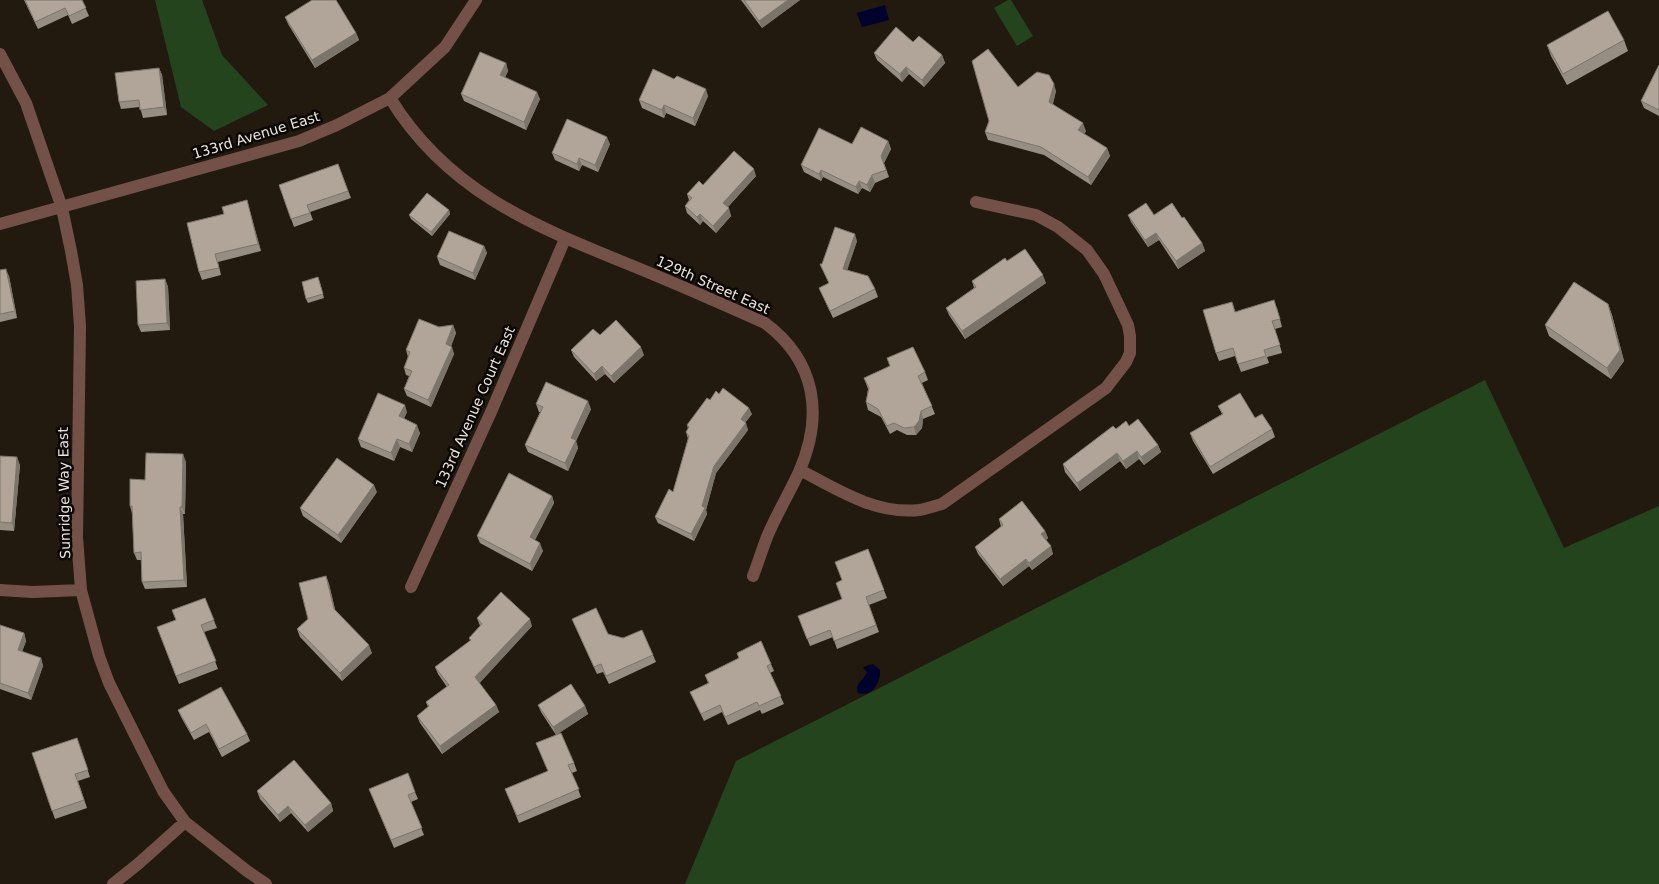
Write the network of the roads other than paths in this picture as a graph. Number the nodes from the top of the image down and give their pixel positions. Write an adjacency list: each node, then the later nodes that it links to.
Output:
1 (476, 0): 3 (street, 133rd Avenue East)
2 (0, 54): 5 (street, Sunridge Way East)
3 (390, 98): 5 (street, 133rd Avenue East); 7 (street, 129th Street East)
4 (976, 202): 8 (street)
5 (62, 208): 6 (street, 133rd Avenue East); 12 (street, Sunridge Way East)
6 (0, 224)
7 (565, 239): 8 (street, 129th Street East); 10 (street, 133rd Avenue Court East)
8 (800, 470): 9 (street, 129th Street East)
9 (753, 576)
10 (411, 587)
11 (0, 590): 12 (street)
12 (82, 590): 13 (street, Sunridge Way East)
13 (185, 822): 14 (street, Sunridge Way East); 15 (street)
14 (265, 883)
15 (112, 884)

